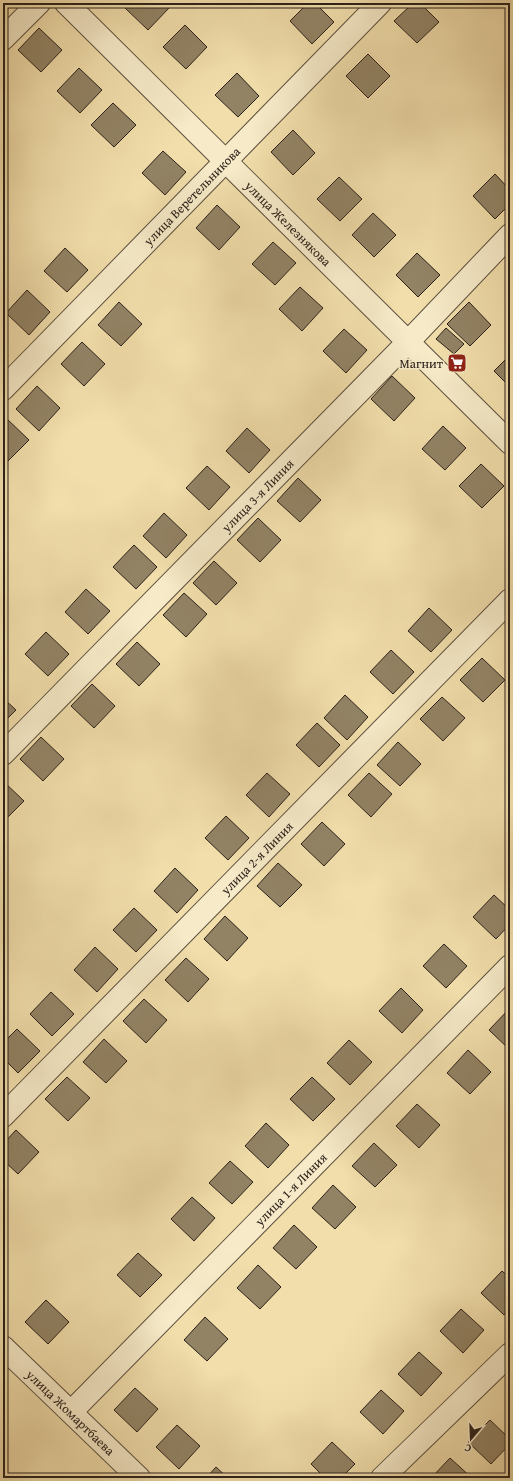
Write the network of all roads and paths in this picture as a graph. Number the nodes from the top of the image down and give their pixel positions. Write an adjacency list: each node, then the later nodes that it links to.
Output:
1 (39, 3): 4 (street)
2 (66, 3): 5 (street, улица Железнякова)
3 (380, 3): 5 (street, улица Веретельникова)
4 (3, 39)
5 (226, 161): 7 (street, улица Железнякова); 8 (street, улица Веретельникова)
6 (510, 235): 7 (street, улица 3-я Линия)
7 (408, 342): 9 (street, улица Железнякова); 11 (street, улица 3-я Линия)
8 (3, 389)
9 (510, 443)
10 (510, 600): 13 (street, улица 2-я Линия)
11 (3, 754)
12 (510, 966): 16 (street, улица 1-я Линия)
13 (3, 1116)
14 (3, 1347): 16 (street, улица Жомартбаева)
15 (510, 1354): 18 (street)
16 (72, 1412): 17 (street, улица Жомартбаева)
17 (138, 1478)
18 (382, 1478)

